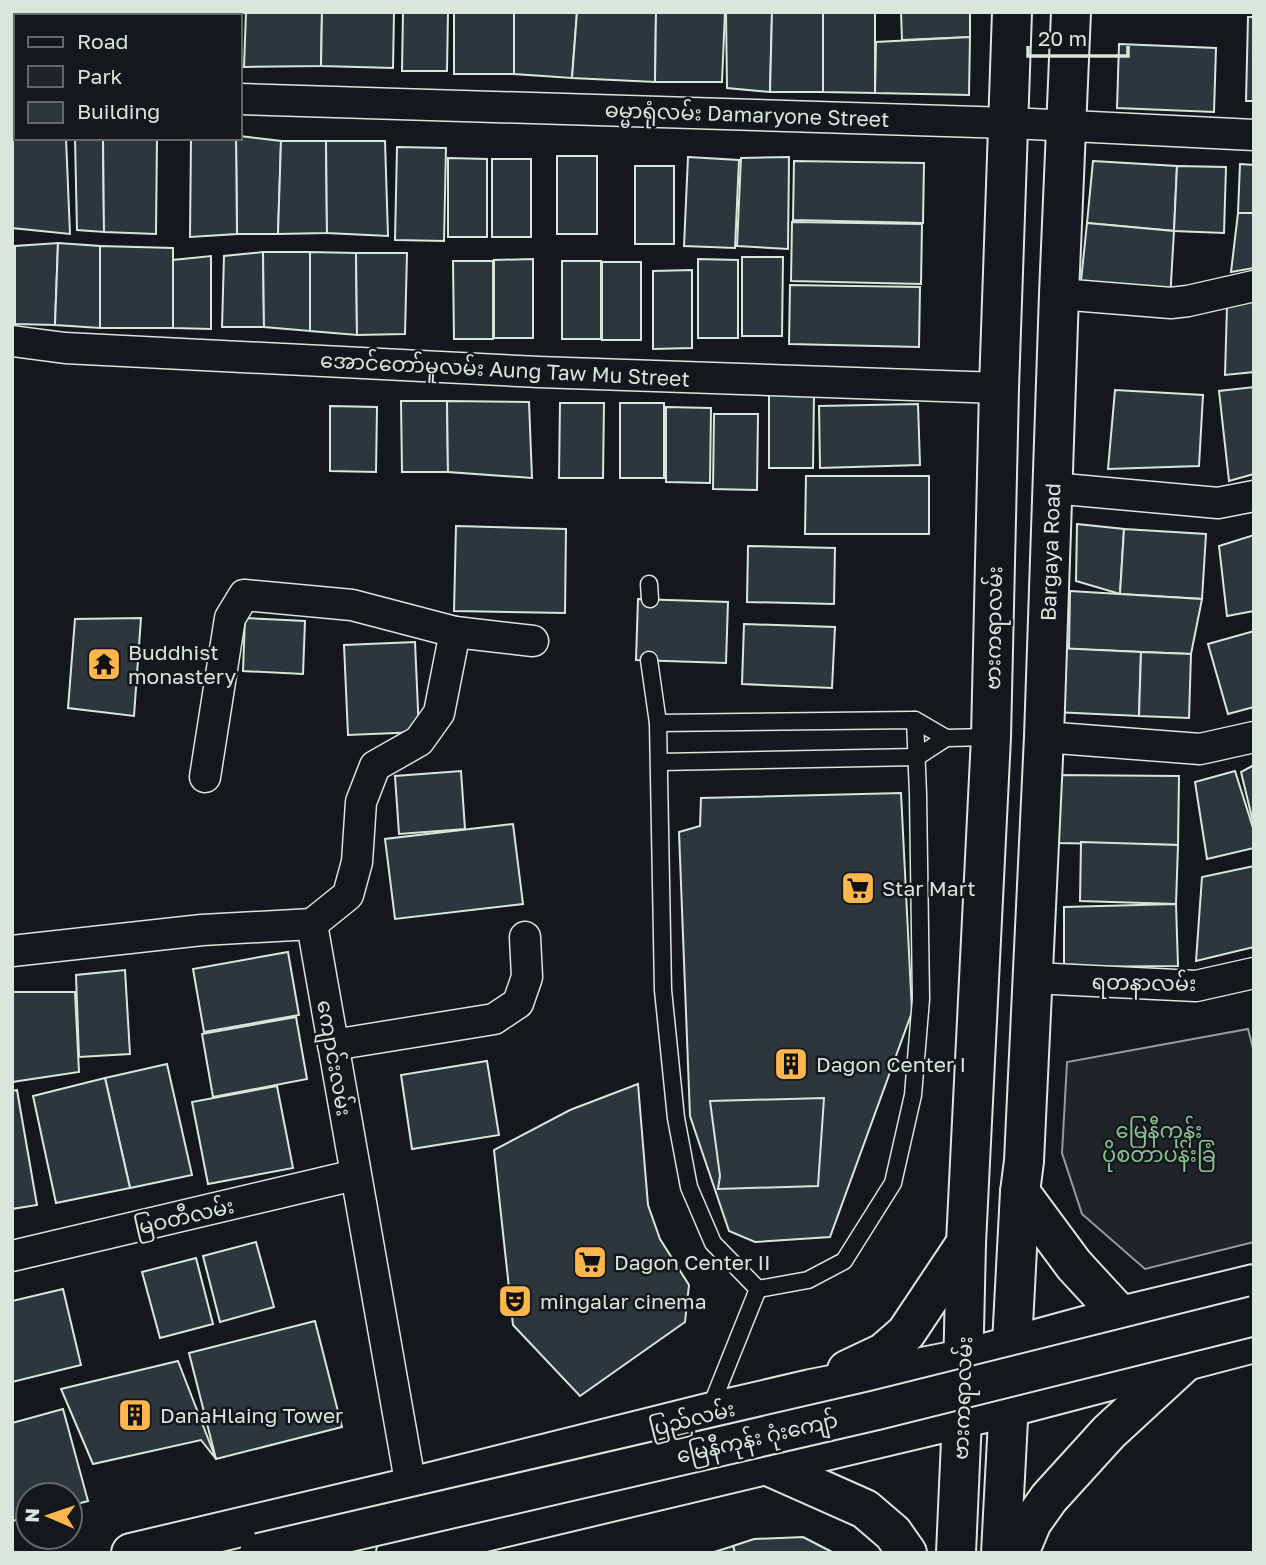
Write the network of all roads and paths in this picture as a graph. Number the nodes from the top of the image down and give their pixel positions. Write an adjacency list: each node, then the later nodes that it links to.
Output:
1 (1012, 12): 4 (main road, ဗားကရာလမ်း)
2 (1071, 12): 5 (main road)
3 (242, 99): 4 (street, ဓမ္မာရုံလမ်း Damaryone Street)
4 (1009, 123): 5 (street, ဓမ္မာရုံလမ်း Damaryone Street); 10 (main road, ဗားကရာလမ်း)
5 (1067, 126): 6 (street, ဓမ္မာရုံလမ်း Damaryone Street); 8 (main road, Bargaya Road)
6 (1254, 135)
7 (1254, 286): 8 (street)
8 (1059, 294): 11 (main road, Bargaya Road)
9 (12, 341): 10 (street, အောင်တော်မူလမ်း Aung Taw Mu Street)
10 (999, 388): 18 (main road, ဗားကရာလမ်း)
11 (1052, 488): 12 (street); 19 (main road, Bargaya Road)
12 (1254, 496)
13 (455, 632): 14 (street); 24 (street); 25 (street)
14 (533, 641)
15 (649, 660): 17 (lane)
16 (915, 720): 17 (lane); 21 (lane); 22 (lane)
17 (658, 723): 23 (lane)
18 (991, 737): 19 (main road); 21 (lane); 33 (main road, ဗားကရာလမ်း)
19 (1044, 737): 20 (street); 29 (main road, Bargaya Road)
20 (1254, 737)
21 (946, 738): 22 (lane)
22 (917, 757): 23 (lane); 36 (lane)
23 (660, 762): 36 (lane)
24 (205, 777)
25 (312, 924): 27 (street); 30 (street, ကျောင်းလမ်း)
26 (525, 937): 30 (street)
27 (12, 951)
28 (1254, 973): 29 (street, ရတနာလမ်း)
29 (1033, 978): 32 (main road)
30 (333, 1045): 31 (street, ကျောင်းလမ်း)
31 (355, 1175): 34 (street, မြဝတီလမ်း); 48 (street, ကျောင်းလမ်း)
32 (1020, 1192): 37 (main road); 40 (main road)
33 (966, 1243): 41 (main road, ဗားကရာလမ်း); 43 (main road)
34 (12, 1256)
35 (1254, 1284): 37 (main road, ပြည်လမ်း)
36 (758, 1289): 45 (lane)
37 (1121, 1316): 40 (main road, ပြည်လမ်း)
38 (1254, 1316): 50 (main road, မြေနီကုန်း ဂုံးကျော်, bridge)
39 (1254, 1343): 42 (main road)
40 (1012, 1344): 41 (main road, ပြည်လမ်း); 44 (main road)
41 (964, 1359): 43 (main road, ပြည်လမ်း); 46 (main road, ဗားကရာလမ်း)
42 (1188, 1359): 44 (main road); 55 (main road)
43 (811, 1389): 45 (main road, ပြည်လမ်း)
44 (1010, 1407): 46 (main road); 54 (main road)
45 (708, 1413): 48 (main road, ပြည်လမ်း)
46 (962, 1418): 47 (main road); 53 (main road, ဗားကရာလမ်း)
47 (766, 1465): 51 (main road); 52 (main road)
48 (411, 1488): 49 (main road, ပြည်လမ်း)
49 (131, 1553)
50 (259, 1553)
51 (396, 1553)
52 (907, 1553)
53 (956, 1553)
54 (1000, 1553)
55 (1018, 1553)

